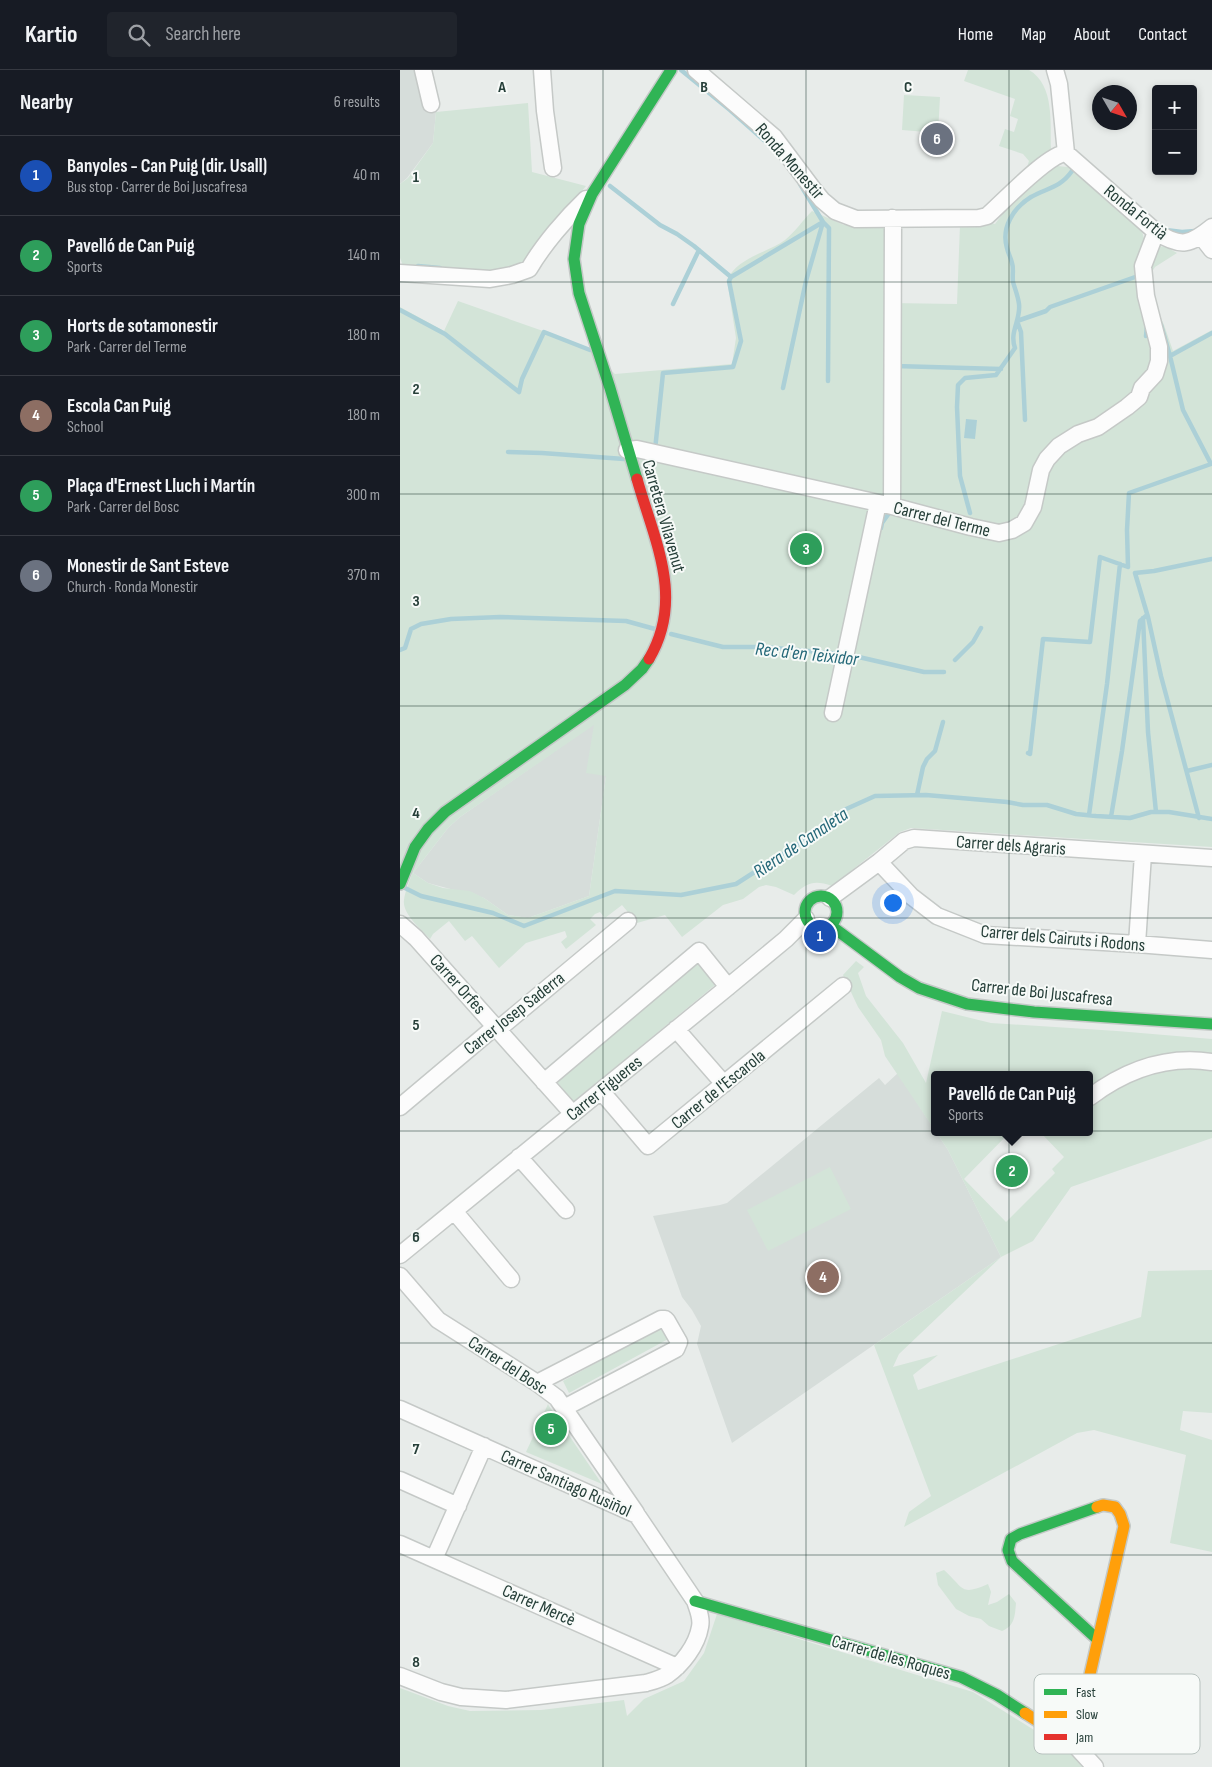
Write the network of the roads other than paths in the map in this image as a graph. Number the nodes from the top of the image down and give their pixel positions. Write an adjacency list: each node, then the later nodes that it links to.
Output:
1 (423, 70): 6 (street)
2 (542, 70): 8 (street)
3 (671, 70): 9 (street, Carretera Vilavenut)
4 (696, 70): 10 (street, Ronda Monestir)
5 (1055, 70): 7 (street)
6 (431, 104)
7 (1066, 153): 10 (street, Ronda Monestir); 11 (street, Ronda Fortià)
8 (552, 168)
9 (591, 194): 14 (street); 15 (street, Carretera Vilavenut)
10 (892, 218): 16 (street)
11 (1156, 232): 12 (street, Ronda Fortià); 16 (street, Carrer del Terme)
12 (1207, 232): 13 (street)
13 (1212, 250)
14 (400, 273)
15 (627, 450): 16 (street, Carrer del Terme); 21 (street, Carretera Vilavenut)
16 (885, 505): 17 (street)
17 (833, 714)
18 (1143, 854): 19 (street, Carrer dels Agraris); 20 (street, Carrer dels Agraris); 27 (street)
19 (1212, 858)
20 (879, 862): 22 (street, Carrer dels Agraris); 27 (street, Carrer dels Cairuts i Rodons)
21 (400, 884)
22 (830, 898): 23 (street); 26 (street)
23 (806, 919): 26 (street); 30 (street, Carrer Figueres)
24 (628, 920): 32 (street, Carrer Josep Saderra)
25 (400, 924): 32 (street, Carrer Orfes)
26 (830, 925): 31 (street, Carrer de Boi Juscafresa)
27 (1137, 944): 28 (street, Carrer dels Cairuts i Rodons)
28 (1212, 950)
29 (843, 986): 36 (street, Carrer de l'Escarola)
30 (728, 987): 33 (street, Carrer Figueres); 35 (street)
31 (1212, 1024)
32 (496, 1026): 35 (street, Carrer Orfes); 39 (street, Carrer Josep Saderra)
33 (676, 1029): 36 (street); 37 (street, Carrer Figueres)
34 (1212, 1062): 38 (street)
35 (544, 1082): 40 (street, Carrer Orfes)
36 (724, 1084): 37 (street, Carrer de l'Escarola)
37 (601, 1091): 40 (street, Carrer Figueres)
38 (1093, 1094)
39 (400, 1107)
40 (573, 1114): 41 (street, Carrer Figueres)
41 (519, 1157): 42 (street); 43 (street, Carrer Figueres)
42 (566, 1210)
43 (454, 1211): 44 (street, Carrer Figueres); 46 (street)
44 (400, 1255)
45 (400, 1276): 47 (street, Carrer del Bosc)
46 (511, 1279)
47 (405, 1287): 48 (street, Carrer del Bosc)
48 (537, 1383): 50 (street, Carrer del Bosc); 50 (street)
49 (400, 1408): 51 (street, Carrer Santiago Rusiñol)
50 (564, 1408): 54 (street, Carrer del Bosc)
51 (484, 1446): 53 (street); 54 (street, Carrer Santiago Rusiñol)
52 (400, 1480): 53 (street)
53 (458, 1506): 56 (street)
54 (637, 1515): 57 (street, Carrer Santiago Rusiñol)
55 (400, 1544): 56 (street, Carrer Mercè)
56 (434, 1559): 59 (street, Carrer Mercè)
57 (696, 1601): 59 (street); 62 (street, Carrer de les Roques)
58 (1097, 1639): 58 (street); 60 (street)
59 (677, 1667): 61 (street)
60 (1089, 1674)
61 (400, 1676)
62 (1034, 1719)
63 (1083, 1754): 64 (street, Carrer de les Roques)
64 (1095, 1767)

